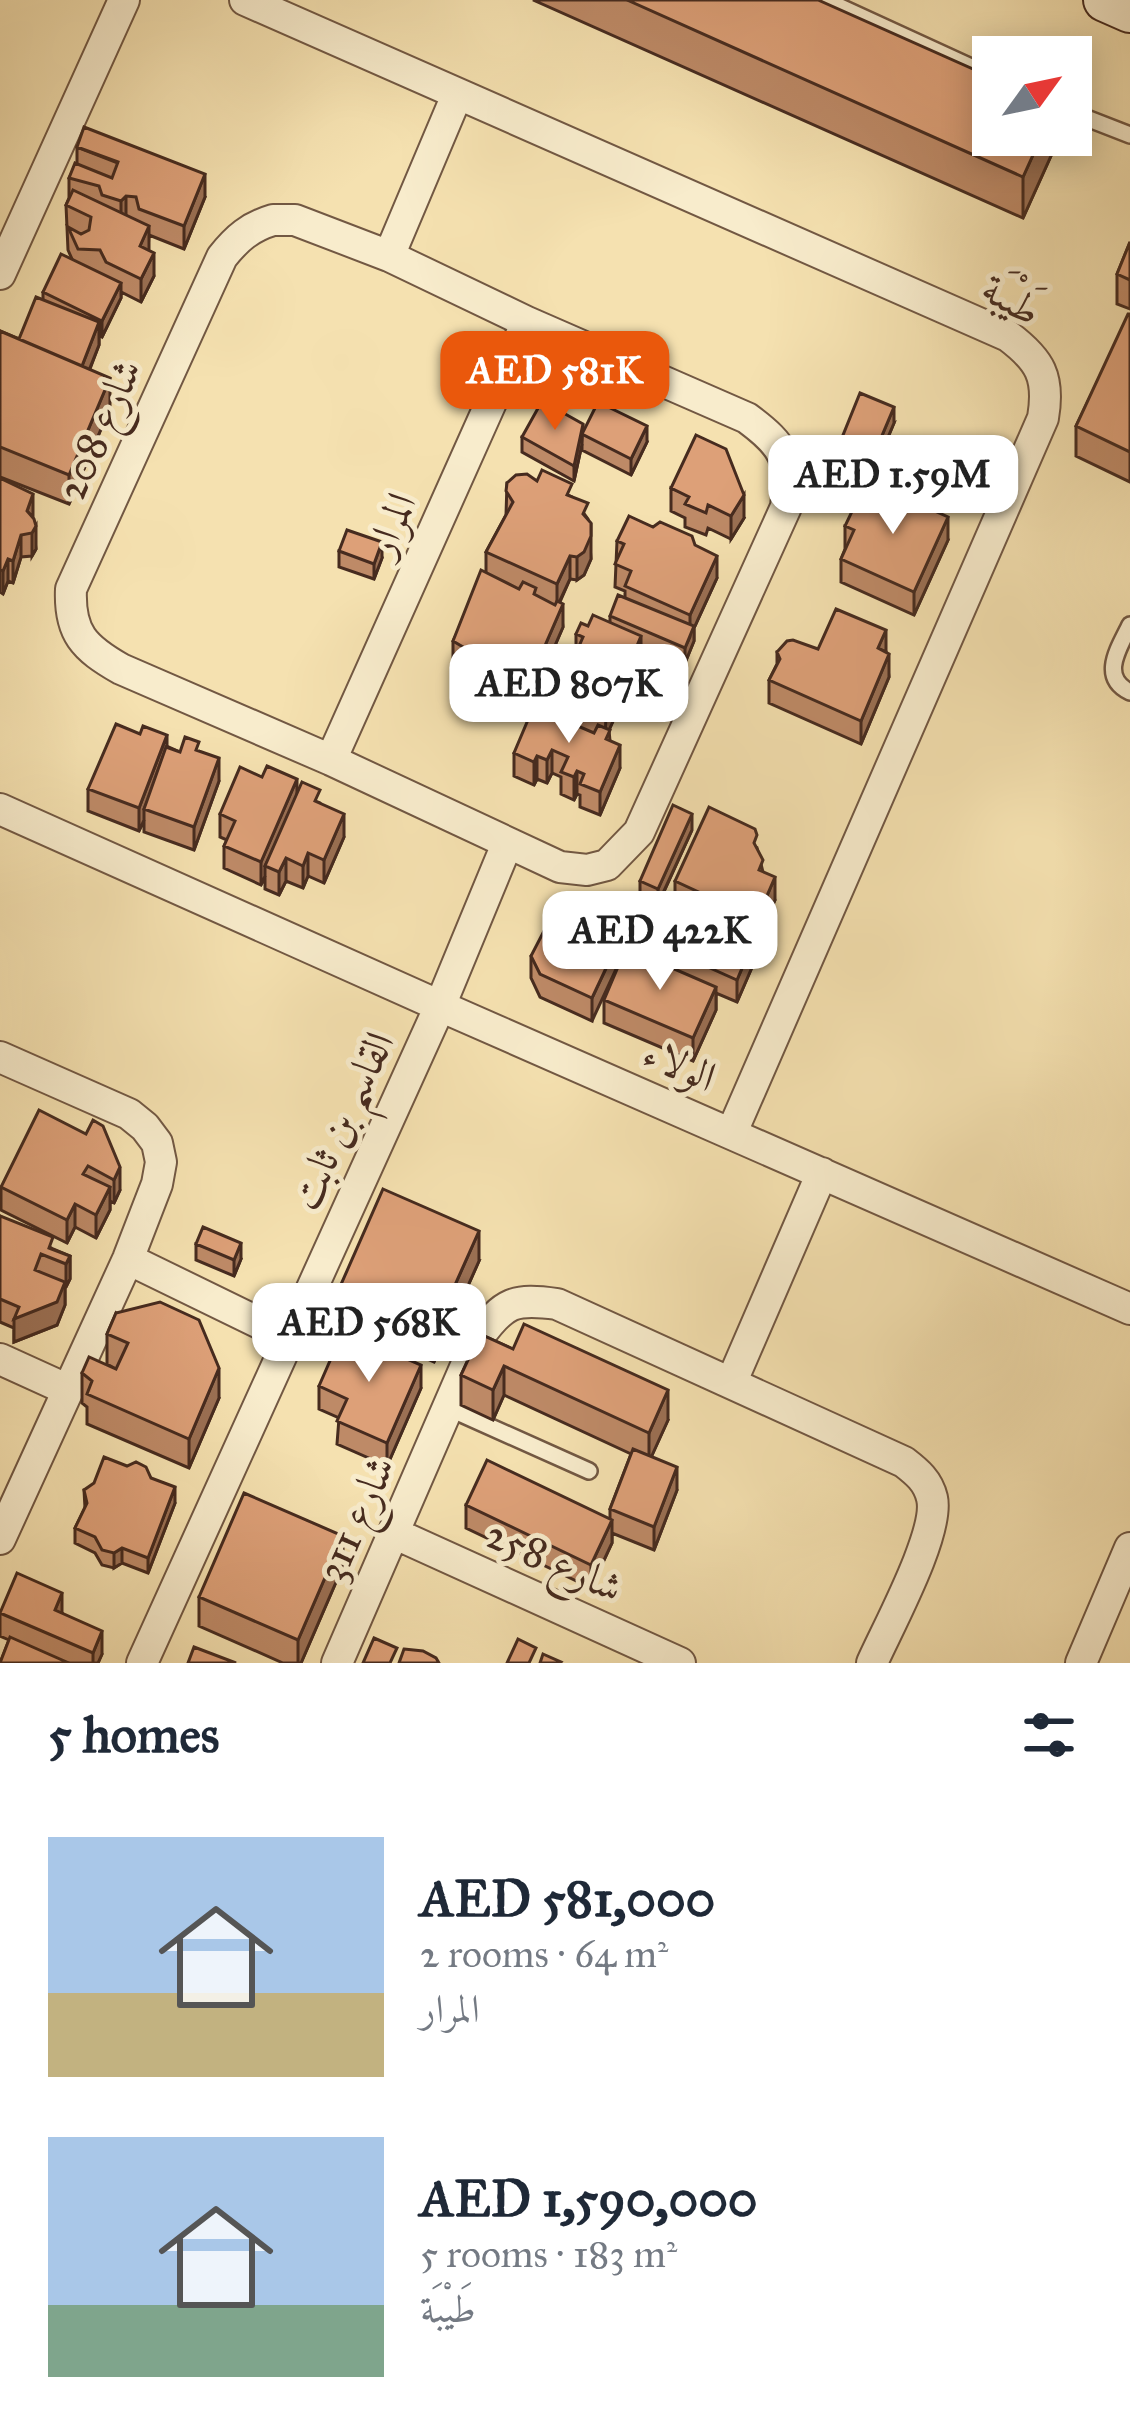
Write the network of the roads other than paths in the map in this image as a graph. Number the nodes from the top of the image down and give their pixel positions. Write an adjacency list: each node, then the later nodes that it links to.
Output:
1 (124, 0): 11 (street)
2 (245, 0): 8 (street, طَيْبَة)
3 (825, 0): 7 (lane)
4 (1101, 0): 5 (main road); 6 (lane)
5 (1130, 11)
6 (1130, 28)
7 (972, 66)
8 (458, 95): 12 (street); 22 (street, طَيْبَة)
9 (1092, 120): 10 (lane)
10 (1130, 135)
11 (9, 231): 13 (street)
12 (389, 256): 14 (street, شارع 208); 17 (street, شارع 208)
13 (0, 274)
14 (527, 322): 17 (street, المرار); 19 (street, شارع 208)
15 (1130, 625): 16 (lane)
16 (1130, 692)
17 (331, 760): 19 (street, شارع 208)
18 (0, 808): 20 (street, الولاء)
19 (507, 844): 20 (street)
20 (440, 1006): 22 (street, الولاء); 26 (street, القاسم بن ثابت)
21 (0, 1057): 24 (street)
22 (732, 1132): 23 (street, الولاء)
23 (822, 1173): 25 (street, الولاء); 28 (street)
24 (128, 1258): 26 (street); 29 (street)
25 (1130, 1309)
26 (288, 1337): 36 (street, القاسم بن ثابت)
27 (0, 1359): 29 (street)
28 (732, 1382): 30 (street, شارع 311); 39 (street, شارع 311)
29 (66, 1389): 33 (street)
30 (448, 1408): 31 (lane); 32 (street, شارع 311)
31 (589, 1472)
32 (395, 1534): 37 (street, شارع 311); 38 (street, شارع 258)
33 (0, 1539)
34 (1130, 1548): 35 (street)
35 (1122, 1591): 40 (street)
36 (142, 1663)
37 (337, 1663)
38 (680, 1663)
39 (872, 1663)
40 (1081, 1663)

